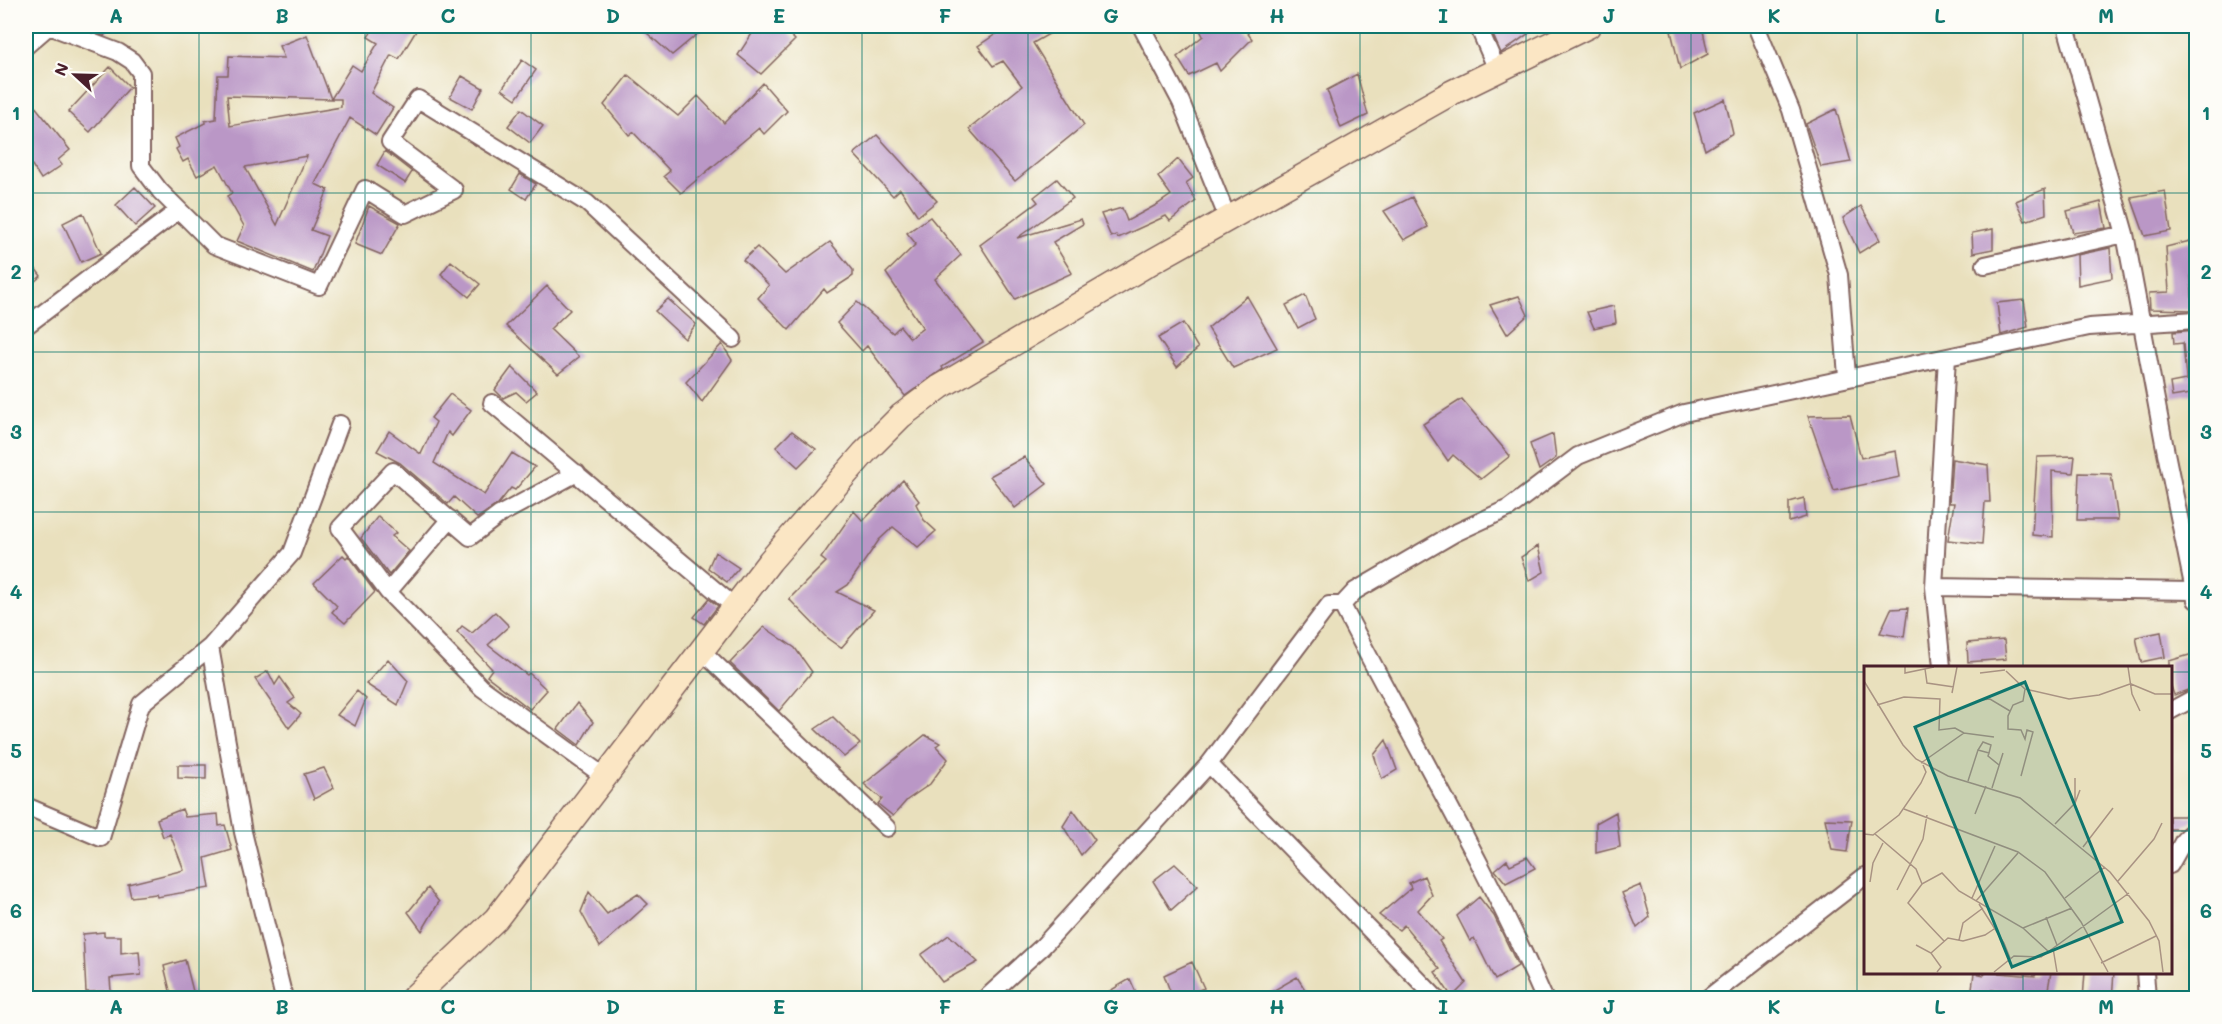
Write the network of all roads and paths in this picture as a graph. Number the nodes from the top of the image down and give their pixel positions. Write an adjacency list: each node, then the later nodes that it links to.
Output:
1 (49, 26): 7 (street); 9 (street)
2 (1141, 26): 10 (street)
3 (1478, 26): 8 (street)
4 (1588, 26): 8 (street)
5 (1756, 26): 18 (street)
6 (2066, 26): 11 (street)
7 (26, 46)
8 (1498, 72): 10 (street)
9 (178, 210): 15 (street); 16 (street)
10 (1228, 219): 27 (street)
11 (2125, 234): 12 (street); 14 (street)
12 (1986, 265)
13 (2196, 320): 14 (street)
14 (2143, 323): 17 (street); 25 (street)
15 (26, 326)
16 (734, 339)
17 (1947, 357): 18 (street); 23 (street)
18 (1847, 376): 26 (street)
19 (492, 403): 21 (street)
20 (340, 424): 28 (street)
21 (577, 473): 22 (street); 27 (street)
22 (450, 519): 24 (street); 24 (street)
23 (1934, 587): 25 (street); 30 (street)
24 (388, 592): 34 (street)
25 (2195, 596)
26 (1342, 605): 33 (street); 45 (street)
27 (735, 607): 29 (street)
28 (210, 647): 35 (street); 41 (street)
29 (704, 648): 34 (street); 36 (street)
30 (1942, 666)
31 (2196, 697): 32 (street)
32 (2171, 710)
33 (1209, 764): 43 (street); 44 (street)
34 (605, 777): 42 (street)
35 (26, 806)
36 (886, 828)
37 (2196, 829): 38 (street)
38 (2171, 862)
39 (1864, 877): 46 (street)
40 (2145, 973): 47 (street)
41 (284, 999)
42 (413, 999)
43 (986, 999)
44 (1436, 999)
45 (1544, 999)
46 (1708, 999)
47 (2147, 999)

